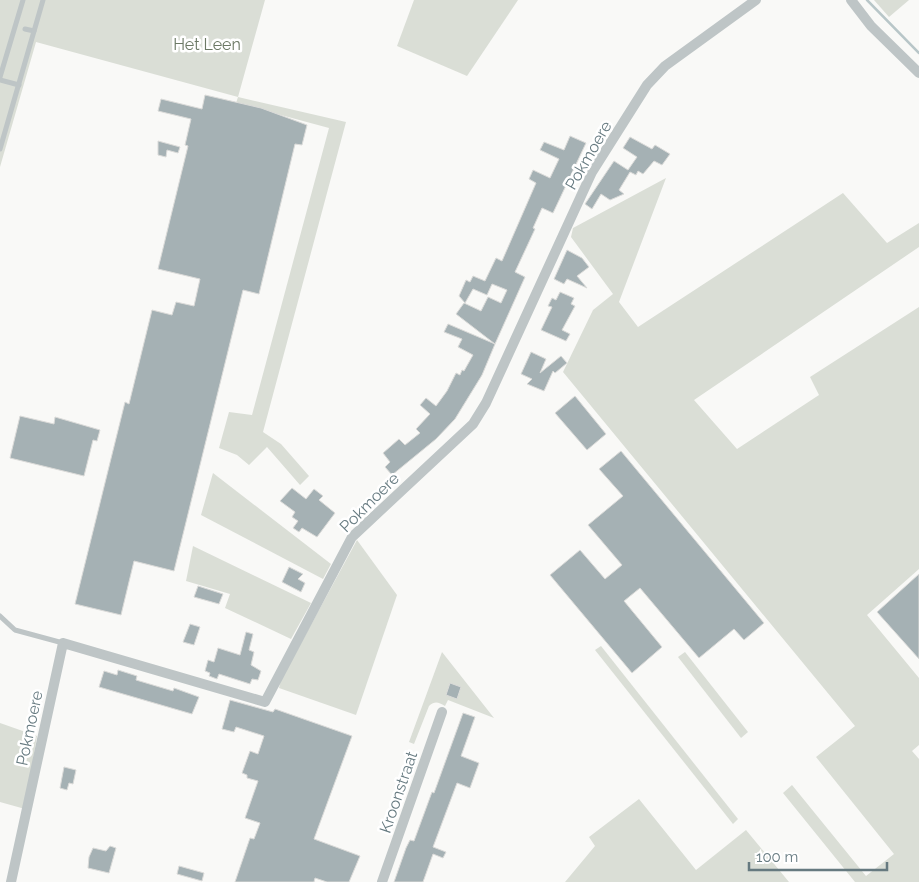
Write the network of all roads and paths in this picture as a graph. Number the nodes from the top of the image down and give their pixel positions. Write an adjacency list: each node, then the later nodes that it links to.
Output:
1 (23, 0): 8 (lane)
2 (43, 0): 6 (lane)
3 (756, 0): 12 (street, Pokmoere)
4 (852, 0): 7 (street)
5 (25, 29): 6 (lane)
6 (34, 31): 9 (lane)
7 (919, 73)
8 (0, 79): 9 (lane)
9 (19, 85): 10 (lane)
10 (0, 149)
11 (0, 616): 12 (lane)
12 (63, 643): 14 (street, Pokmoere)
13 (442, 712): 15 (street, Kroonstraat)
14 (11, 882)
15 (382, 882)

